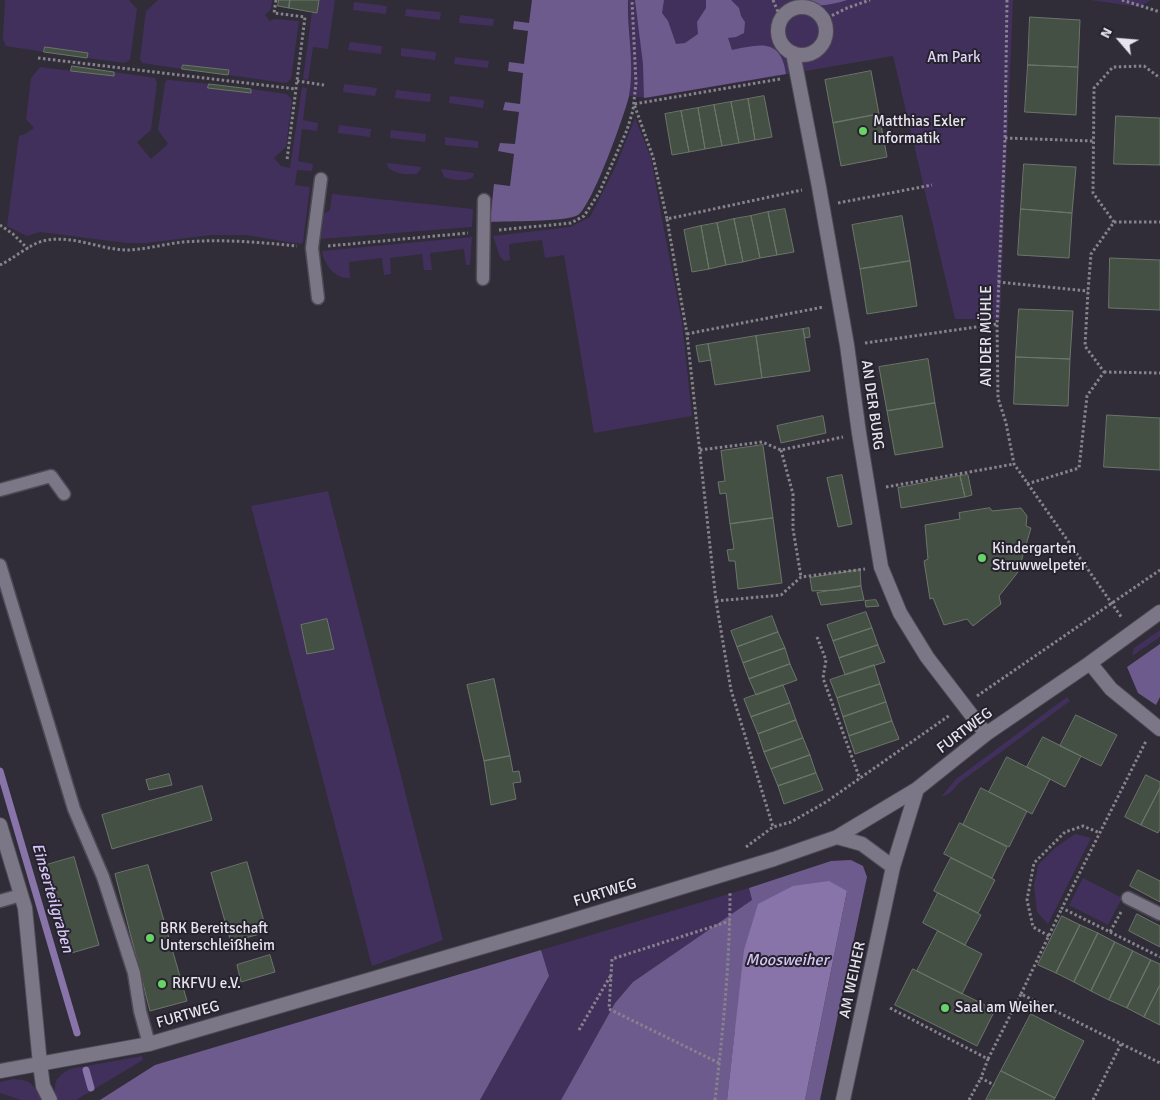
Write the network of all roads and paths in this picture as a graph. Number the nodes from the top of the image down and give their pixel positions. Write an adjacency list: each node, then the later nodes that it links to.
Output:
1 (276, 0): 14 (path)
2 (632, 0): 17 (path)
3 (773, 0): 8 (path)
4 (870, 0): 9 (path)
5 (1007, 0): 18 (path, AN DER MÜHLE)
6 (1122, 0): 7 (path)
7 (1160, 12)
8 (781, 19): 9 (street); 10 (street, AN DER BURG)
9 (823, 20): 10 (street)
10 (793, 53): 12 (street, AN DER BURG)
11 (38, 58): 16 (path)
12 (798, 76): 17 (path); 23 (street, AN DER BURG)
13 (1160, 78): 19 (path)
14 (297, 81): 15 (path); 16 (path)
15 (324, 85)
16 (296, 89): 20 (path)
17 (634, 104): 26 (path); 30 (path)
18 (1004, 138): 19 (path); 35 (path, AN DER MÜHLE)
19 (1093, 141): 27 (path)
20 (287, 160)
21 (321, 179): 31 (lane)
22 (932, 185): 25 (path)
23 (820, 187): 25 (street, AN DER BURG); 26 (path)
24 (484, 200): 30 (lane)
25 (823, 206): 38 (street, AN DER BURG)
26 (667, 219): 40 (path)
27 (1114, 222): 28 (path); 36 (path)
28 (1160, 222)
29 (0, 225): 32 (path)
30 (483, 231): 31 (path); 34 (lane)
31 (312, 248): 32 (path); 37 (lane)
32 (28, 249): 33 (path)
33 (0, 266)
34 (483, 278)
35 (998, 282): 36 (path); 39 (path, AN DER MÜHLE)
36 (1088, 291): 42 (path)
37 (318, 298)
38 (840, 304): 40 (path); 41 (street, AN DER BURG)
39 (997, 324): 41 (path); 47 (path, AN DER MÜHLE)
40 (686, 334): 45 (path)
41 (847, 345): 44 (street, AN DER BURG)
42 (1104, 372): 43 (path); 48 (path)
43 (1160, 373)
44 (858, 433): 46 (path); 50 (street, AN DER BURG)
45 (700, 450): 46 (path); 56 (path)
46 (781, 450): 55 (path)
47 (1014, 464): 48 (path, AN DER MÜHLE); 50 (path)
48 (1027, 484): 57 (path, AN DER MÜHLE)
49 (0, 490): 51 (lane)
50 (868, 491): 53 (street, AN DER BURG)
51 (64, 494)
52 (0, 565): 87 (lane)
53 (881, 567): 55 (path); 62 (street, AN DER BURG)
54 (1160, 570): 57 (path)
55 (801, 577): 56 (path)
56 (716, 602): 68 (path)
57 (1111, 603): 59 (path, AN DER MÜHLE); 62 (path)
58 (1160, 612): 59 (street, FURTWEG)
59 (1133, 632): 61 (street, FURTWEG)
60 (817, 637): 65 (path)
61 (1090, 663): 63 (street); 64 (street, FURTWEG)
62 (964, 706): 64 (street, AN DER BURG); 65 (path)
63 (1157, 727): 69 (path)
64 (986, 734): 66 (street, FURTWEG)
65 (860, 779): 68 (path)
66 (917, 789): 70 (street, FURTWEG); 72 (street, AM WEIHER)
67 (0, 825): 74 (street)
68 (773, 827): 71 (path)
69 (1100, 833): 77 (path); 81 (path)
70 (838, 838): 72 (street); 73 (street, FURTWEG)
71 (746, 848)
72 (893, 867): 98 (street, AM WEIHER)
73 (727, 874): 79 (path); 87 (street, FURTWEG)
74 (21, 895): 76 (lane); 92 (street)
75 (1128, 898): 78 (lane); 80 (path)
76 (0, 901)
77 (1062, 908): 80 (path); 81 (path)
78 (1160, 914)
79 (730, 921): 83 (path); 90 (path)
80 (1110, 932): 82 (path)
81 (1049, 936): 84 (path)
82 (1160, 957)
83 (611, 974): 86 (path); 90 (path)
84 (1021, 994): 88 (path); 89 (path)
85 (890, 1008): 89 (path)
86 (579, 1030)
87 (149, 1044): 92 (street, FURTWEG)
88 (1122, 1044): 91 (path); 100 (path)
89 (988, 1059): 94 (path)
90 (719, 1063): 97 (path)
91 (1160, 1063)
92 (40, 1064): 93 (street, FURTWEG); 96 (street)
93 (0, 1071)
94 (981, 1078): 95 (path); 99 (path)
95 (994, 1084)
96 (50, 1100)
97 (715, 1100)
98 (843, 1100)
99 (969, 1100)
100 (1093, 1100)

